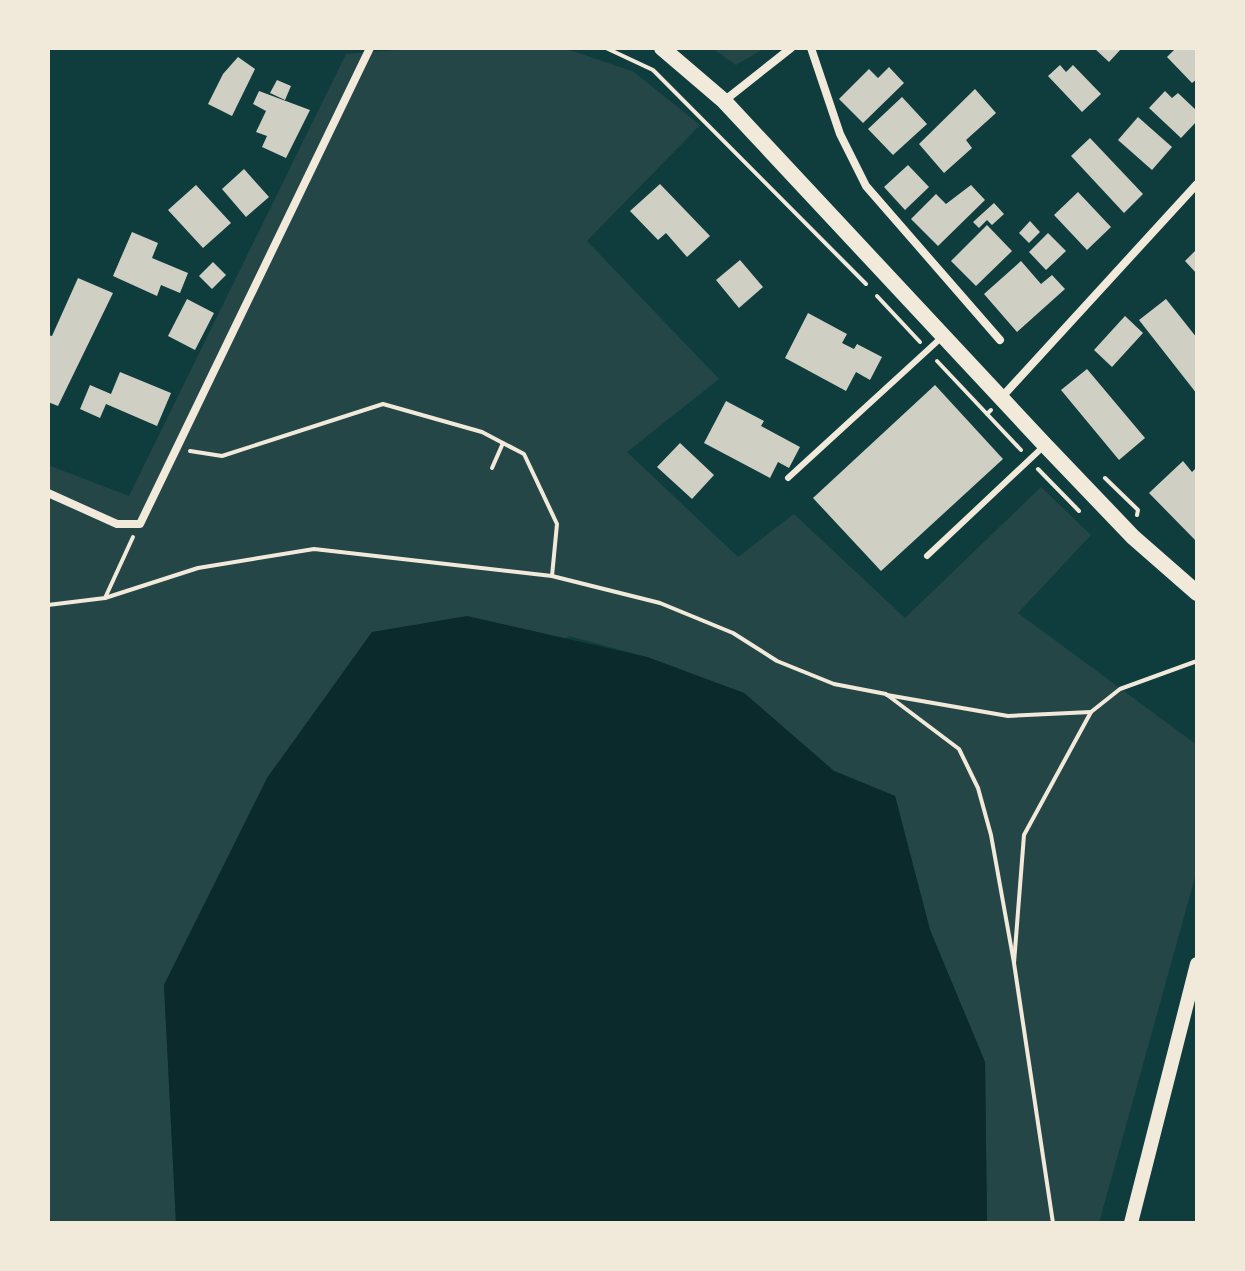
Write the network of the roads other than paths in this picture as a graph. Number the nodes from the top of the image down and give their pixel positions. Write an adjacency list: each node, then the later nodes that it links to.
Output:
1 (370, 48): 12 (street)
2 (662, 48): 5 (main road)
3 (791, 48): 5 (street)
4 (811, 48): 8 (street)
5 (724, 101): 7 (main road)
6 (1197, 184): 9 (street)
7 (942, 337): 9 (main road); 11 (lane)
8 (1000, 340)
9 (1001, 399): 10 (main road)
10 (1045, 445): 13 (lane); 14 (main road)
11 (788, 478)
12 (48, 493)
13 (927, 556)
14 (1197, 593)
15 (1197, 964): 16 (street)
16 (1131, 1223)

